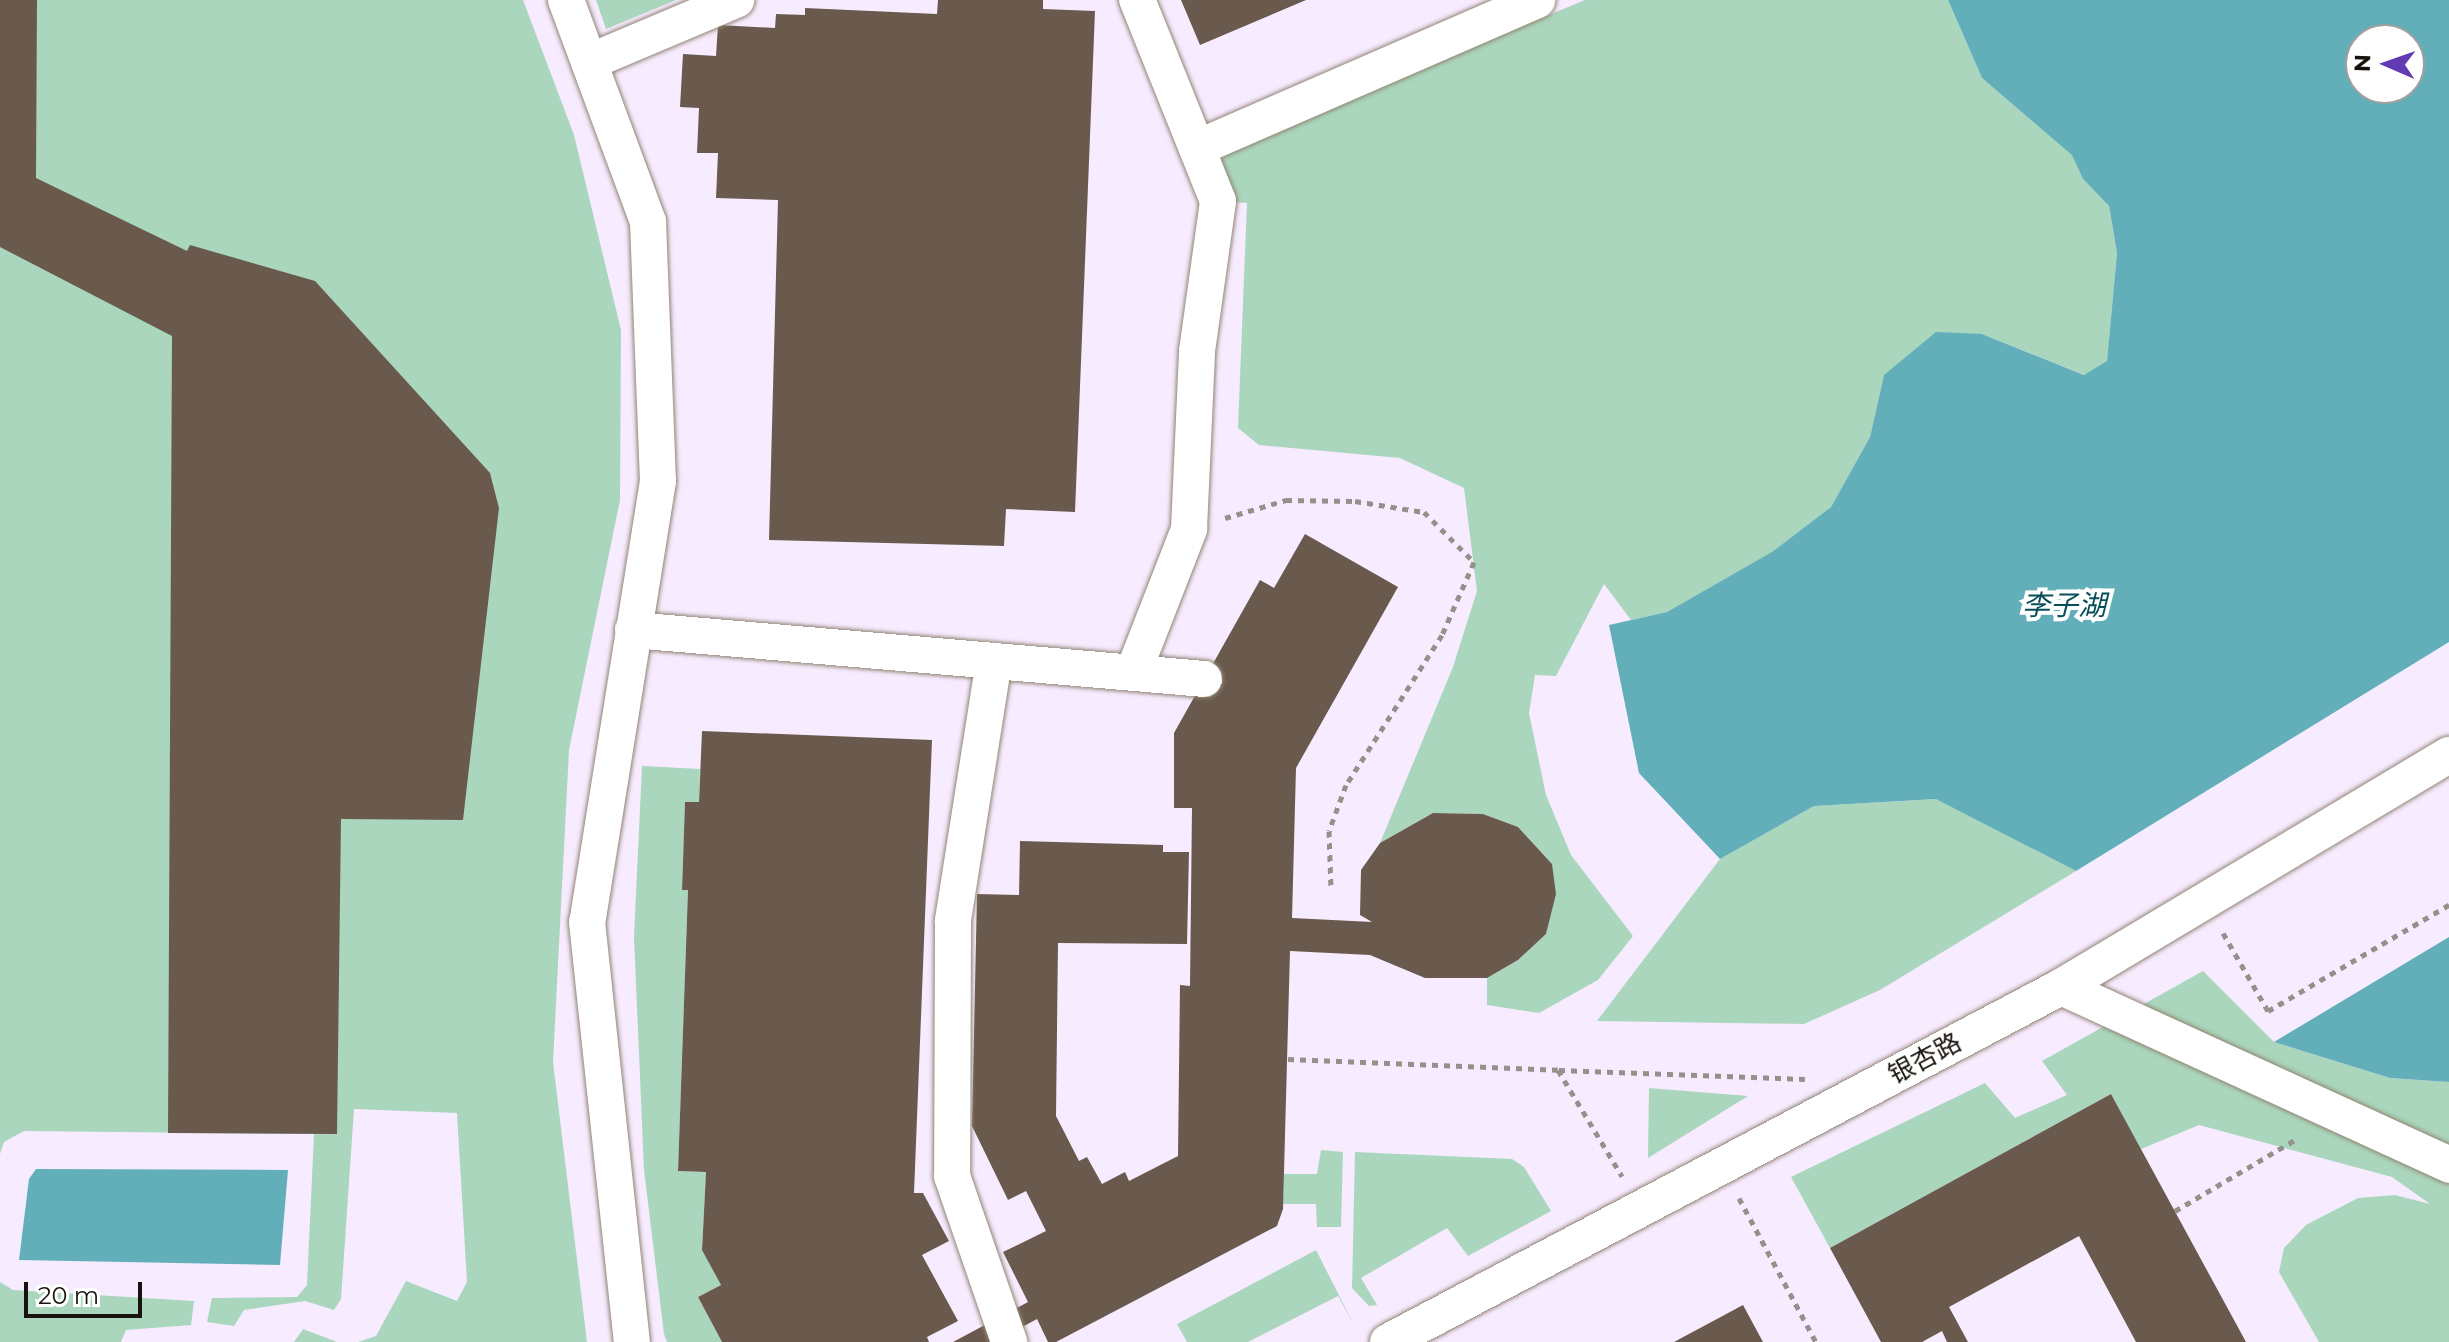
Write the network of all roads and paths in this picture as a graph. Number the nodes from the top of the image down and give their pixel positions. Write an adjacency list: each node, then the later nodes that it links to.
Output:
1 (566, 0): 5 (street)
2 (736, 0): 5 (street)
3 (1137, 0): 6 (street)
4 (1537, 0): 6 (street)
5 (589, 62): 8 (street)
6 (1197, 148): 7 (street)
7 (1189, 529): 10 (street); 13 (path)
8 (633, 630): 9 (street); 25 (street)
9 (994, 661): 10 (street); 26 (street)
10 (1133, 673): 11 (street)
11 (1204, 679)
12 (2449, 755): 14 (street, 银杏路)
13 (1331, 888)
14 (2206, 904): 15 (path); 16 (street, 银杏路)
15 (2449, 905)
16 (2061, 987): 20 (street); 22 (street, 银杏路)
17 (1288, 1059): 18 (path)
18 (1558, 1070): 19 (path); 23 (path)
19 (1821, 1079)
20 (2338, 1114): 21 (street); 24 (path)
21 (2449, 1165)
22 (1722, 1166): 23 (street, 银杏路); 28 (path)
23 (1642, 1208): 27 (street, 银杏路)
24 (2175, 1211)
25 (632, 1342)
26 (1009, 1342)
27 (1388, 1342)
28 (1816, 1342)

